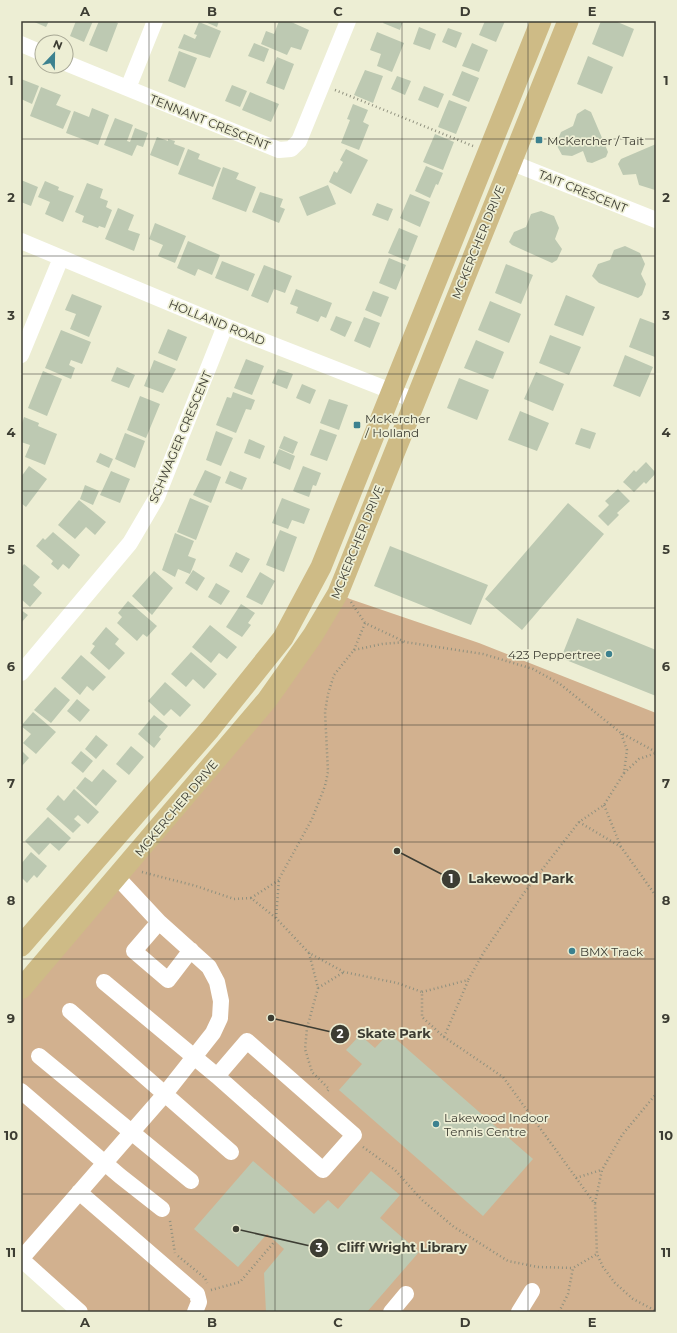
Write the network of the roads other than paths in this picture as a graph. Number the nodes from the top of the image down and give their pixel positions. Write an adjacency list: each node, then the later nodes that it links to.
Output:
1 (155, 21): 8 (street)
2 (348, 21): 8 (street, TENNANT CRESCENT)
3 (540, 21): 15 (main road, MCKERCHER DRIVE)
4 (568, 21): 9 (main road, MCKERCHER DRIVE)
5 (21, 44): 6 (street)
6 (34, 50)
7 (74, 66): 8 (street, TENNANT CRESCENT)
8 (128, 88)
9 (510, 162): 10 (street, TAIT CRESCENT); 16 (main road, MCKERCHER DRIVE)
10 (656, 220)
11 (21, 241): 12 (street, HOLLAND ROAD)
12 (61, 258): 13 (street, HOLLAND ROAD); 14 (street)
13 (225, 326): 15 (street, HOLLAND ROAD); 17 (street, SCHWAGER CRESCENT)
14 (21, 355)
15 (391, 391): 16 (street, HOLLAND ROAD); 20 (main road, MCKERCHER DRIVE)
16 (414, 400): 18 (main road, MCKERCHER DRIVE)
17 (21, 673)
18 (117, 877): 19 (street); 23 (main road, MCKERCHER DRIVE)
19 (159, 922): 21 (street); 21 (street)
20 (21, 946)
21 (191, 950): 26 (street)
22 (104, 982): 26 (street)
23 (21, 989)
24 (70, 1011): 29 (street)
25 (38, 1056): 30 (street)
26 (194, 1058): 27 (street); 29 (street)
27 (217, 1076): 27 (street)
28 (21, 1091): 32 (street)
29 (164, 1095): 30 (street); 31 (street)
30 (131, 1132): 32 (street); 33 (street)
31 (230, 1152)
32 (105, 1163): 34 (street); 35 (street)
33 (191, 1181)
34 (79, 1192): 36 (street); 40 (street)
35 (162, 1209)
36 (21, 1259): 39 (street)
37 (532, 1291): 42 (street)
38 (406, 1294): 41 (street)
39 (80, 1312)
40 (195, 1312)
41 (391, 1312)
42 (519, 1312)

